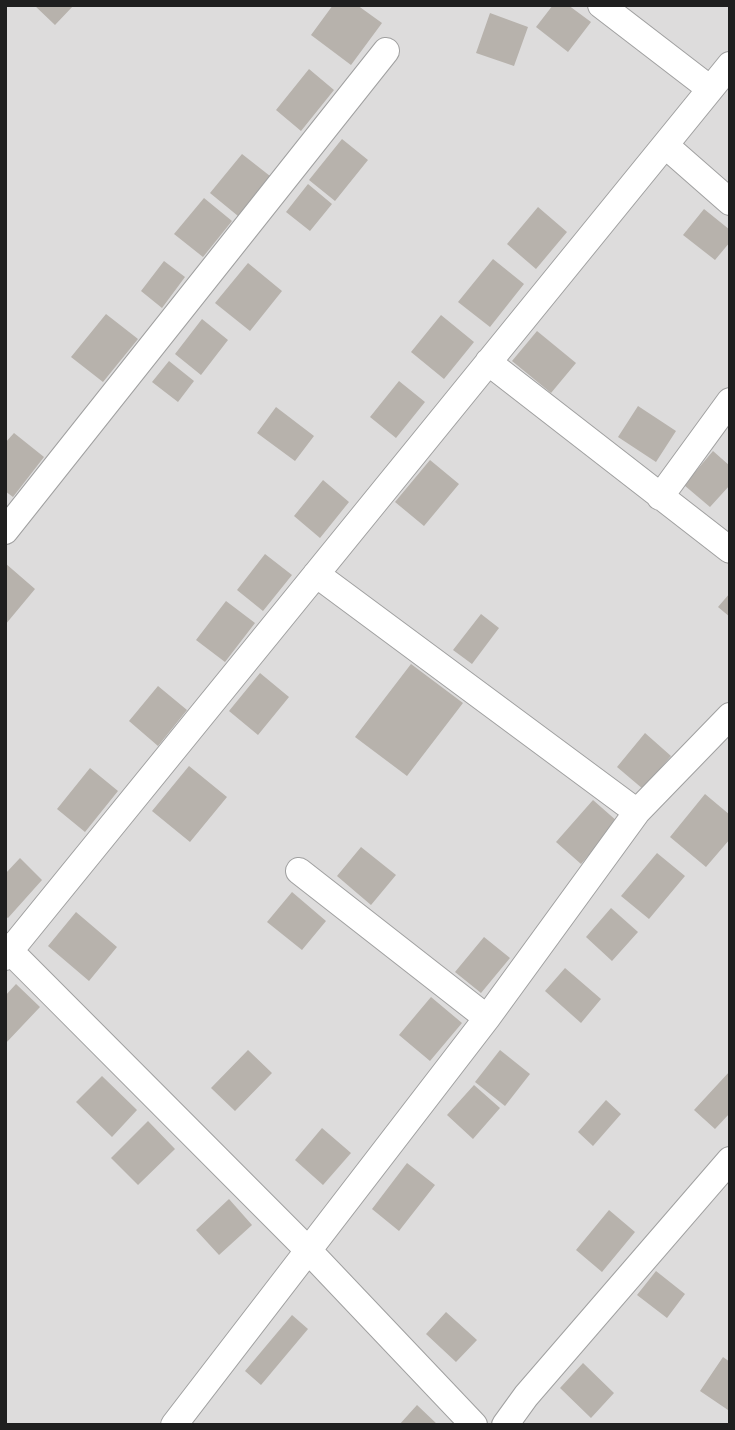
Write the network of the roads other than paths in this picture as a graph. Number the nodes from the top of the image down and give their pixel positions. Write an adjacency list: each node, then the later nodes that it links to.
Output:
1 (601, 5): 4 (street)
2 (386, 51): 10 (street)
3 (730, 65): 4 (street)
4 (709, 88): 5 (street)
5 (665, 145): 6 (street); 7 (street)
6 (730, 202)
7 (488, 362): 9 (street); 12 (street)
8 (730, 401): 9 (street)
9 (660, 497): 11 (street)
10 (5, 531)
11 (730, 550)
12 (316, 574): 14 (street); 16 (street)
13 (730, 716): 14 (street)
14 (637, 812): 17 (street)
15 (299, 871): 17 (street)
16 (7, 951): 19 (street)
17 (486, 1018): 19 (street)
18 (730, 1160): 22 (street)
19 (307, 1248): 20 (street); 21 (street)
20 (174, 1425)
21 (474, 1425)
22 (505, 1425)

